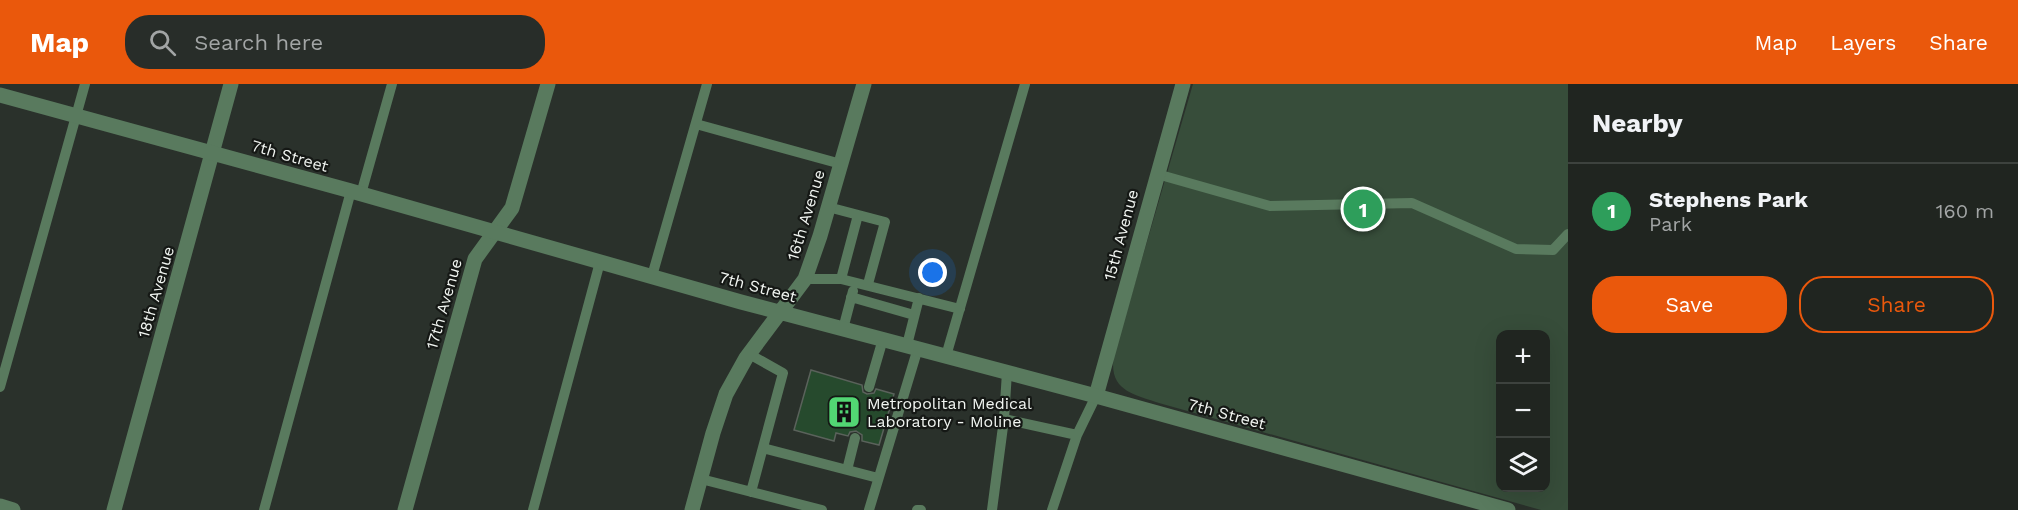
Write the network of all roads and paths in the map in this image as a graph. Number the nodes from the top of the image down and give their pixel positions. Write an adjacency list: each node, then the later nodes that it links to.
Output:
1 (85, 84): 10 (lane)
2 (231, 84): 12 (street, 18th Avenue)
3 (392, 84): 15 (lane)
4 (548, 84): 18 (street, 17th Avenue)
5 (707, 84): 11 (lane)
6 (864, 84): 13 (street, 16th Avenue)
7 (1025, 84): 28 (lane)
8 (1183, 84): 14 (street, 15th Avenue)
9 (0, 95): 10 (street, 7th Street)
10 (76, 115): 12 (street, 7th Street); 37 (lane)
11 (696, 124): 13 (lane); 21 (lane)
12 (213, 153): 15 (street, 7th Street); 50 (street, 18th Avenue)
13 (841, 164): 16 (street, 16th Avenue)
14 (1157, 174): 19 (lane); 39 (street, 15th Avenue)
15 (356, 193): 18 (street, 7th Street); 51 (lane)
16 (828, 207): 17 (lane); 22 (street, 16th Avenue)
17 (858, 215): 23 (lane); 25 (lane)
18 (494, 232): 20 (street, 7th Street); 52 (street, 17th Avenue)
19 (1568, 234)
20 (600, 262): 21 (street, 7th Street); 53 (lane)
21 (652, 276): 29 (street, 7th Street)
22 (805, 279): 23 (lane); 29 (street, 16th Avenue)
23 (841, 279): 24 (lane)
24 (855, 282): 25 (lane); 26 (lane)
25 (868, 284): 27 (lane)
26 (852, 297): 30 (lane); 31 (lane)
27 (919, 298): 28 (lane); 30 (lane)
28 (960, 309): 35 (lane)
29 (782, 312): 31 (street, 7th Street); 34 (street, 16th Avenue)
30 (915, 315): 33 (lane)
31 (843, 328): 32 (street, 7th Street)
32 (882, 339): 33 (street, 7th Street); 38 (lane)
33 (912, 347): 35 (street, 7th Street); 45 (lane)
34 (749, 354): 43 (lane); 46 (street, 16th Avenue)
35 (946, 356): 36 (street, 7th Street)
36 (1007, 372): 39 (street, 7th Street); 40 (lane)
37 (0, 387)
38 (869, 387)
39 (1096, 396): 41 (lane); 59 (street, 7th Street)
40 (1004, 419): 41 (lane); 57 (lane)
41 (1077, 435): 58 (lane)
42 (855, 438): 44 (lane)
43 (763, 448): 44 (lane); 47 (lane)
44 (847, 470): 45 (lane)
45 (878, 478): 56 (lane)
46 (701, 479): 47 (lane); 54 (street, 16th Avenue)
47 (751, 492): 55 (lane)
48 (0, 506): 49 (street)
49 (13, 510)
50 (114, 510)
51 (264, 510)
52 (405, 510)
53 (533, 510)
54 (692, 510)
55 (822, 510)
56 (868, 510)
57 (992, 510)
58 (1052, 510)
59 (1508, 510)

